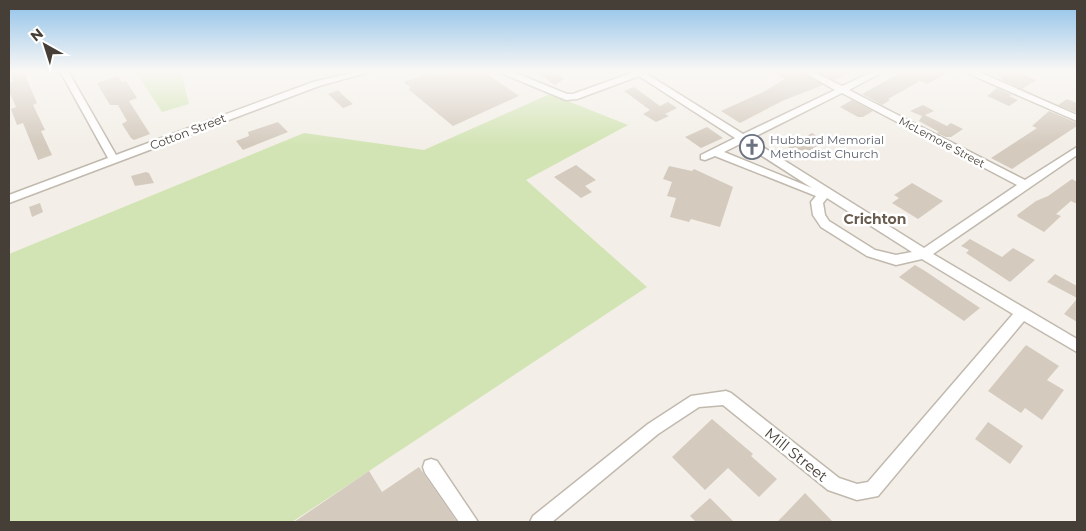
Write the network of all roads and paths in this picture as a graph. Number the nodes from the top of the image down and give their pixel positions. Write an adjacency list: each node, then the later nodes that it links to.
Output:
1 (78, 96): 10 (street)
2 (285, 96): 10 (street, Cotton Street)
3 (679, 96): 8 (street)
4 (830, 96): 8 (street)
5 (853, 96): 11 (street, McLemore Street)
6 (1026, 96): 7 (street)
7 (1077, 118)
8 (743, 138): 12 (street); 12 (street)
9 (1077, 150): 11 (street)
10 (114, 160): 13 (street, Cotton Street)
11 (1025, 185): 14 (street)
12 (824, 193): 14 (street); 14 (street)
13 (9, 199)
14 (924, 254): 15 (street)
15 (1022, 313): 16 (street); 19 (street, Mill Street)
16 (1077, 346)
17 (431, 468): 18 (street)
18 (470, 522)
19 (539, 522)

